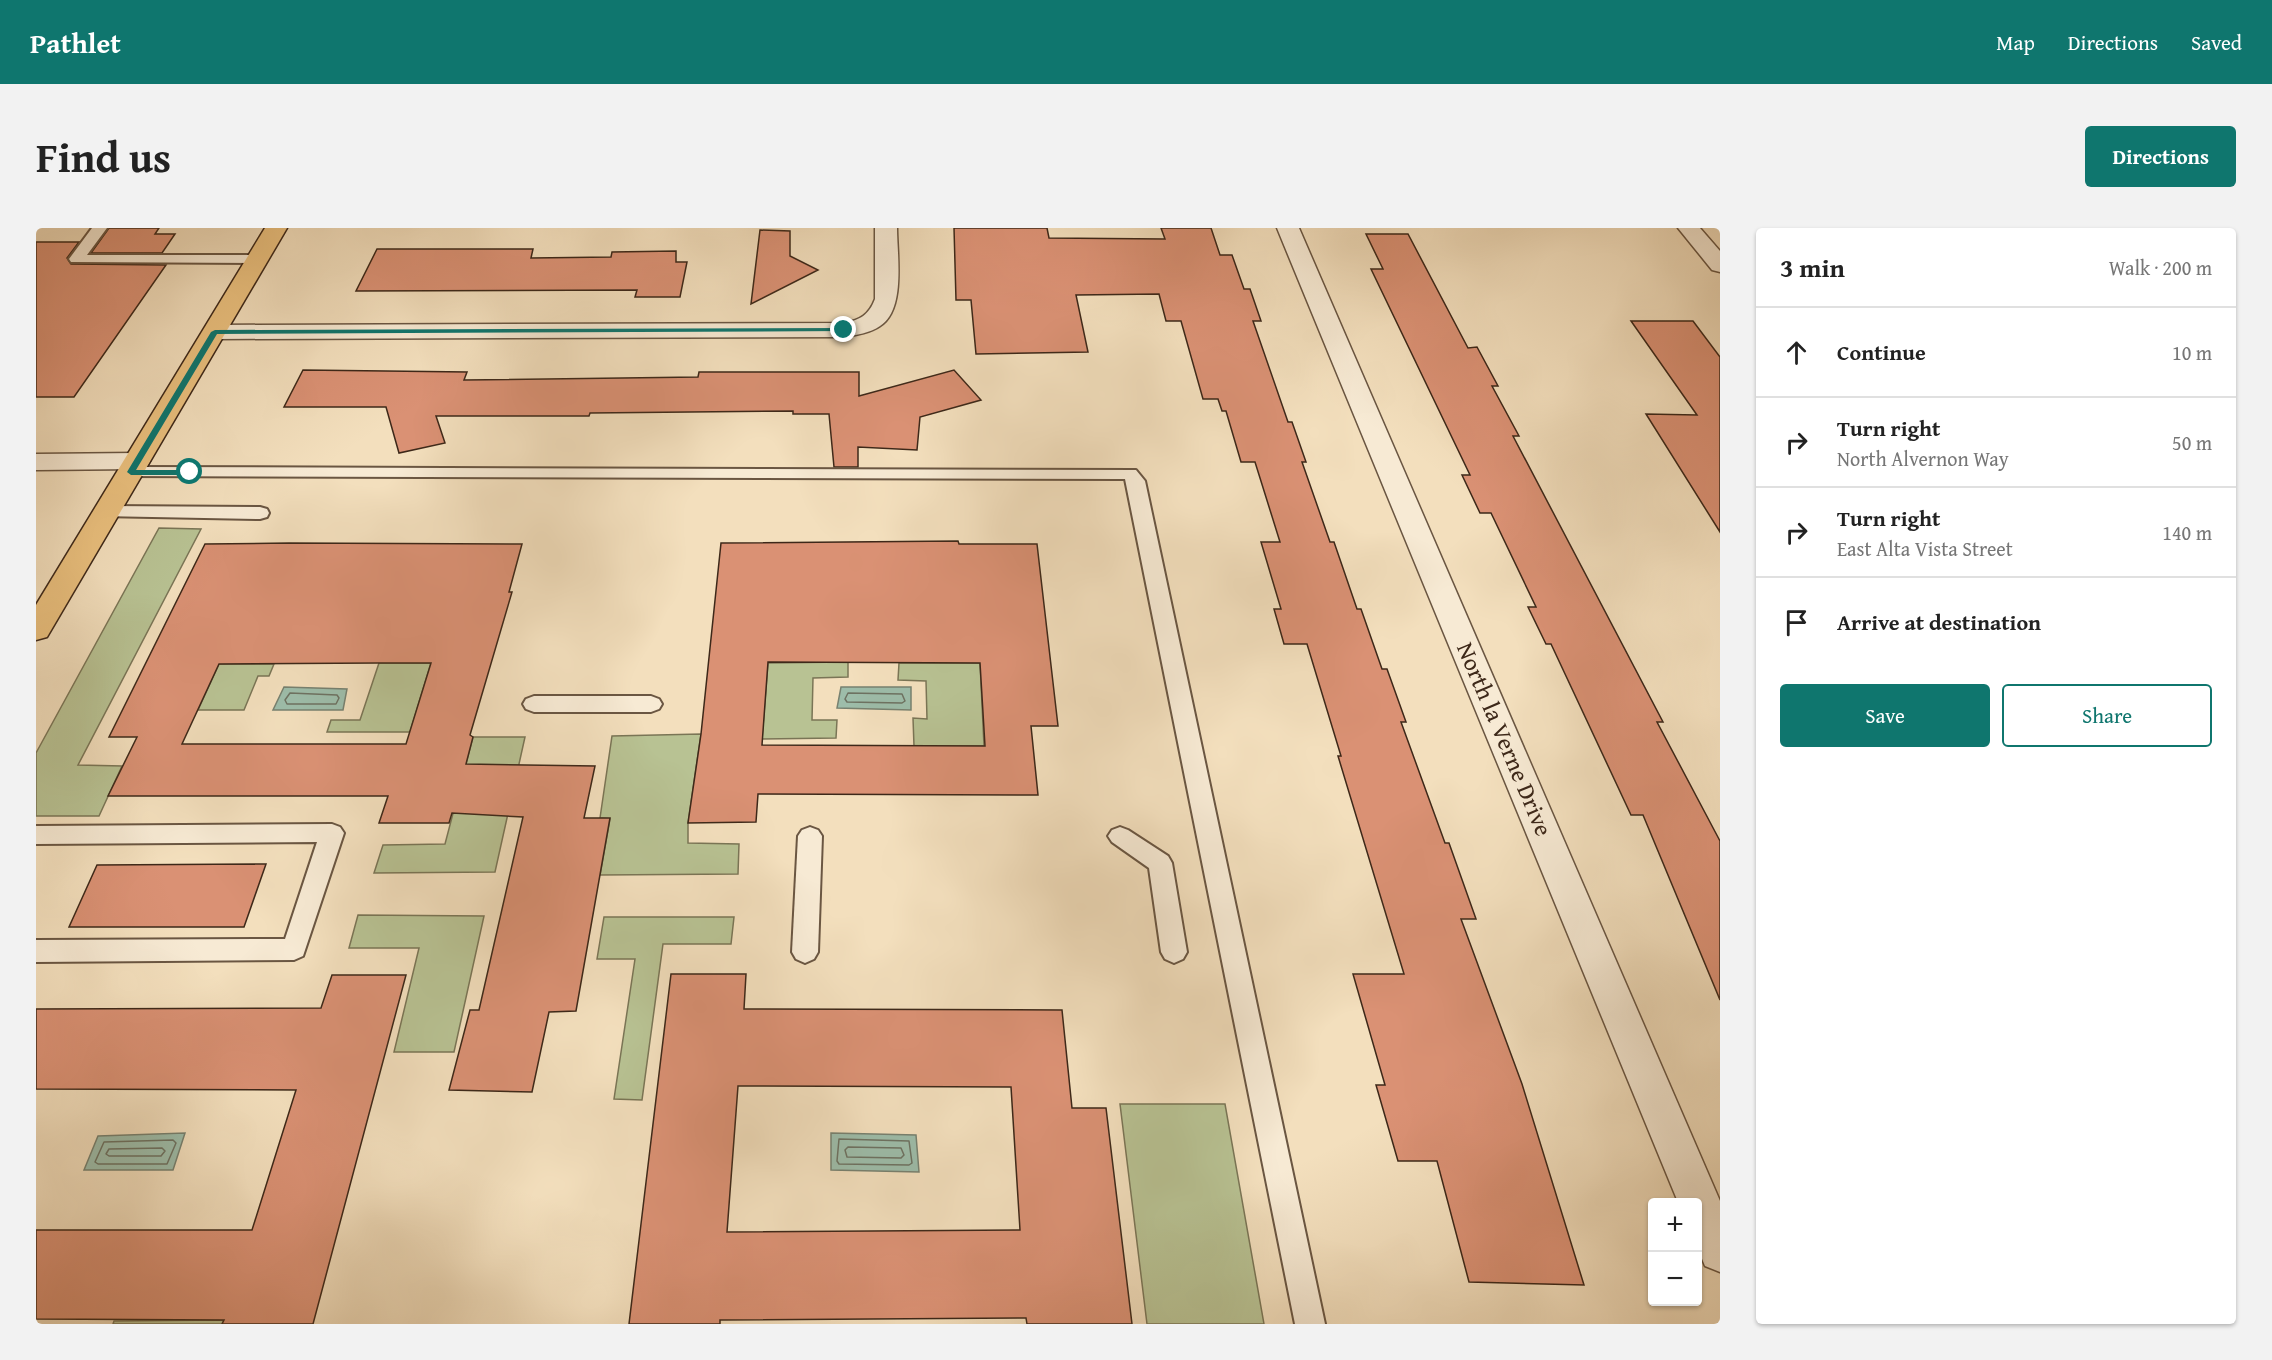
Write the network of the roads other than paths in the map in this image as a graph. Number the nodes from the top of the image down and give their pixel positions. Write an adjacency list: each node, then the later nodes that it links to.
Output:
1 (100, 228): 6 (lane)
2 (276, 228): 6 (main road)
3 (886, 228): 8 (street)
4 (1288, 228): 22 (street, North la Verne Drive)
5 (1689, 228): 7 (street)
6 (258, 259): 8 (main road)
7 (1720, 265)
8 (215, 332): 10 (main road)
9 (36, 462): 10 (street)
10 (134, 466): 11 (main road); 23 (lane)
11 (107, 512): 12 (lane); 13 (main road)
12 (260, 513)
13 (36, 630)
14 (534, 704): 15 (lane)
15 (651, 704)
16 (36, 835): 19 (lane)
17 (810, 836): 20 (lane)
18 (1120, 836): 21 (lane)
19 (36, 951)
20 (805, 952)
21 (1174, 952)
22 (1720, 1251)
23 (1310, 1324)

